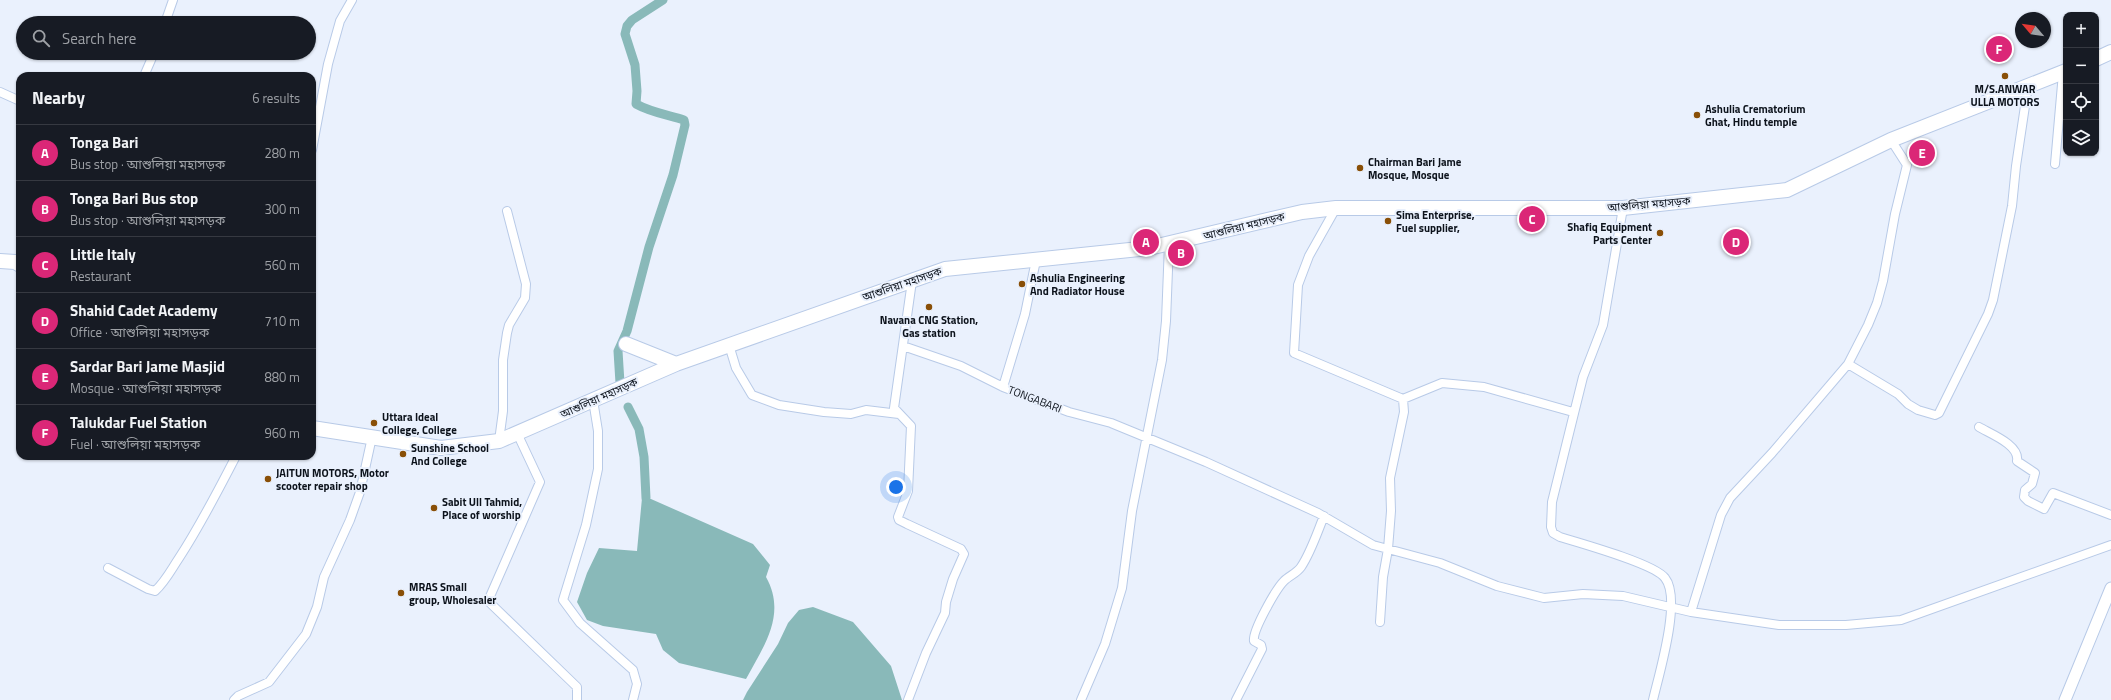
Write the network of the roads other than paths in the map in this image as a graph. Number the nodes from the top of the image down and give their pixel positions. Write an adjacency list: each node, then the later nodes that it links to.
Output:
1 (174, 0): 3 (street)
2 (352, 0): 13 (street)
3 (168, 16)
4 (2111, 52): 5 (highway)
5 (2099, 58)
6 (151, 60): 7 (street)
7 (146, 72)
8 (2063, 72): 10 (highway, আশুলিয়া মহাসড়ক)
9 (2063, 82): 15 (street)
10 (2028, 86): 14 (highway, আশুলিয়া মহাসড়ক); 28 (street)
11 (0, 92): 12 (street)
12 (16, 99)
13 (316, 128)
14 (1891, 140): 17 (highway, আশুলিয়া মহাসড়ক); 28 (street)
15 (2055, 164)
16 (1336, 208): 17 (highway, আশুলিয়া মহাসড়ক); 19 (highway, আশুলিয়া মহাসড়ক); 30 (street)
17 (1623, 208): 32 (street)
18 (507, 211): 39 (street)
19 (1169, 244): 20 (highway, আশুলিয়া মহাসড়ক); 38 (street)
20 (1036, 260): 23 (highway, আশুলিয়া মহাসড়ক); 29 (street, TONGABARI)
21 (0, 261): 22 (highway)
22 (16, 263)
23 (912, 281): 25 (highway, আশুলিয়া মহাসড়ক); 26 (street)
24 (626, 344): 27 (highway)
25 (729, 345): 27 (highway, আশুলিয়া মহাসড়ক); 33 (street)
26 (903, 346): 29 (street); 33 (street)
27 (676, 364): 31 (highway, আশুলিয়া মহাসড়ক)
28 (1848, 364): 48 (street)
29 (1003, 387): 38 (street, TONGABARI)
30 (1403, 399): 32 (street); 44 (street)
31 (593, 400): 36 (highway, আশুলিয়া মহাসড়ক); 52 (street)
32 (1573, 412): 47 (street)
33 (899, 414): 53 (street)
34 (1979, 427): 41 (street)
35 (316, 429): 37 (highway, আশুলিয়া মহাসড়ক)
36 (517, 433): 39 (highway, আশুলিয়া মহাসড়ক); 51 (street)
37 (372, 437): 39 (highway, আশুলিয়া মহাসড়ক); 50 (street)
38 (1145, 439): 42 (street, TONGABARI); 54 (street)
39 (499, 441)
40 (234, 460): 45 (street)
41 (2111, 515)
42 (1324, 516): 44 (street, TONGABARI); 55 (street)
43 (2111, 544): 48 (street, TONGABARI)
44 (1388, 549): 47 (street, TONGABARI); 49 (street)
45 (108, 568)
46 (2111, 588): 57 (street)
47 (1671, 607): 48 (street, TONGABARI); 56 (street)
48 (1691, 612)
49 (1380, 622)
50 (234, 700)
51 (577, 700)
52 (633, 700)
53 (908, 700)
54 (1082, 700)
55 (1236, 700)
56 (1653, 700)
57 (2065, 700)

